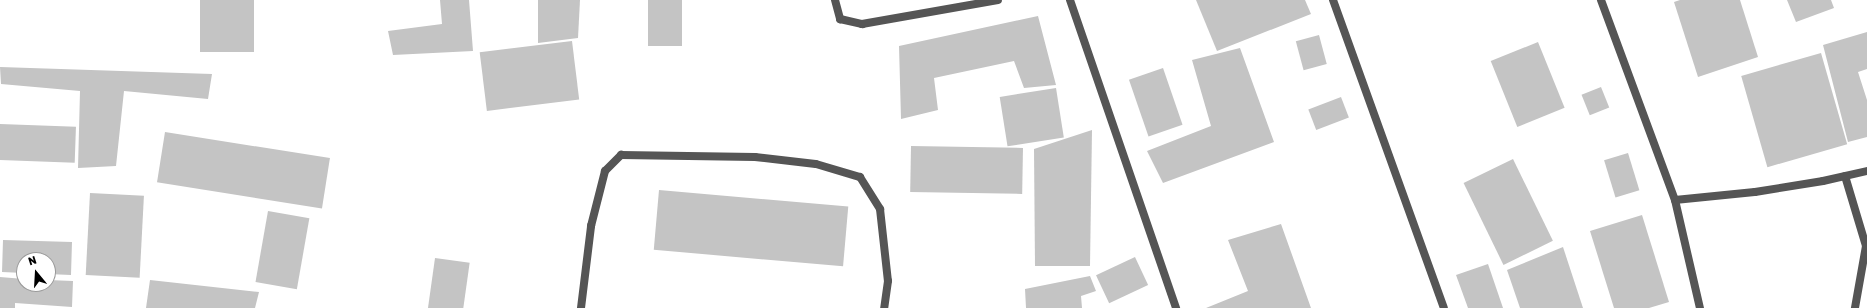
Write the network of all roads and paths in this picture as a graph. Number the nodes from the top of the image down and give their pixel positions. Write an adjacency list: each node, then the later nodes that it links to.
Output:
1 (835, 0): 2 (street)
2 (998, 0)
3 (1070, 0): 11 (street)
4 (1333, 0): 12 (street)
5 (1601, 0): 8 (street)
6 (1867, 171): 7 (street)
7 (1845, 176): 8 (street); 14 (street)
8 (1675, 200): 13 (street)
9 (580, 308): 10 (street)
10 (884, 308)
11 (1176, 308)
12 (1444, 308)
13 (1700, 308)
14 (1856, 308)

